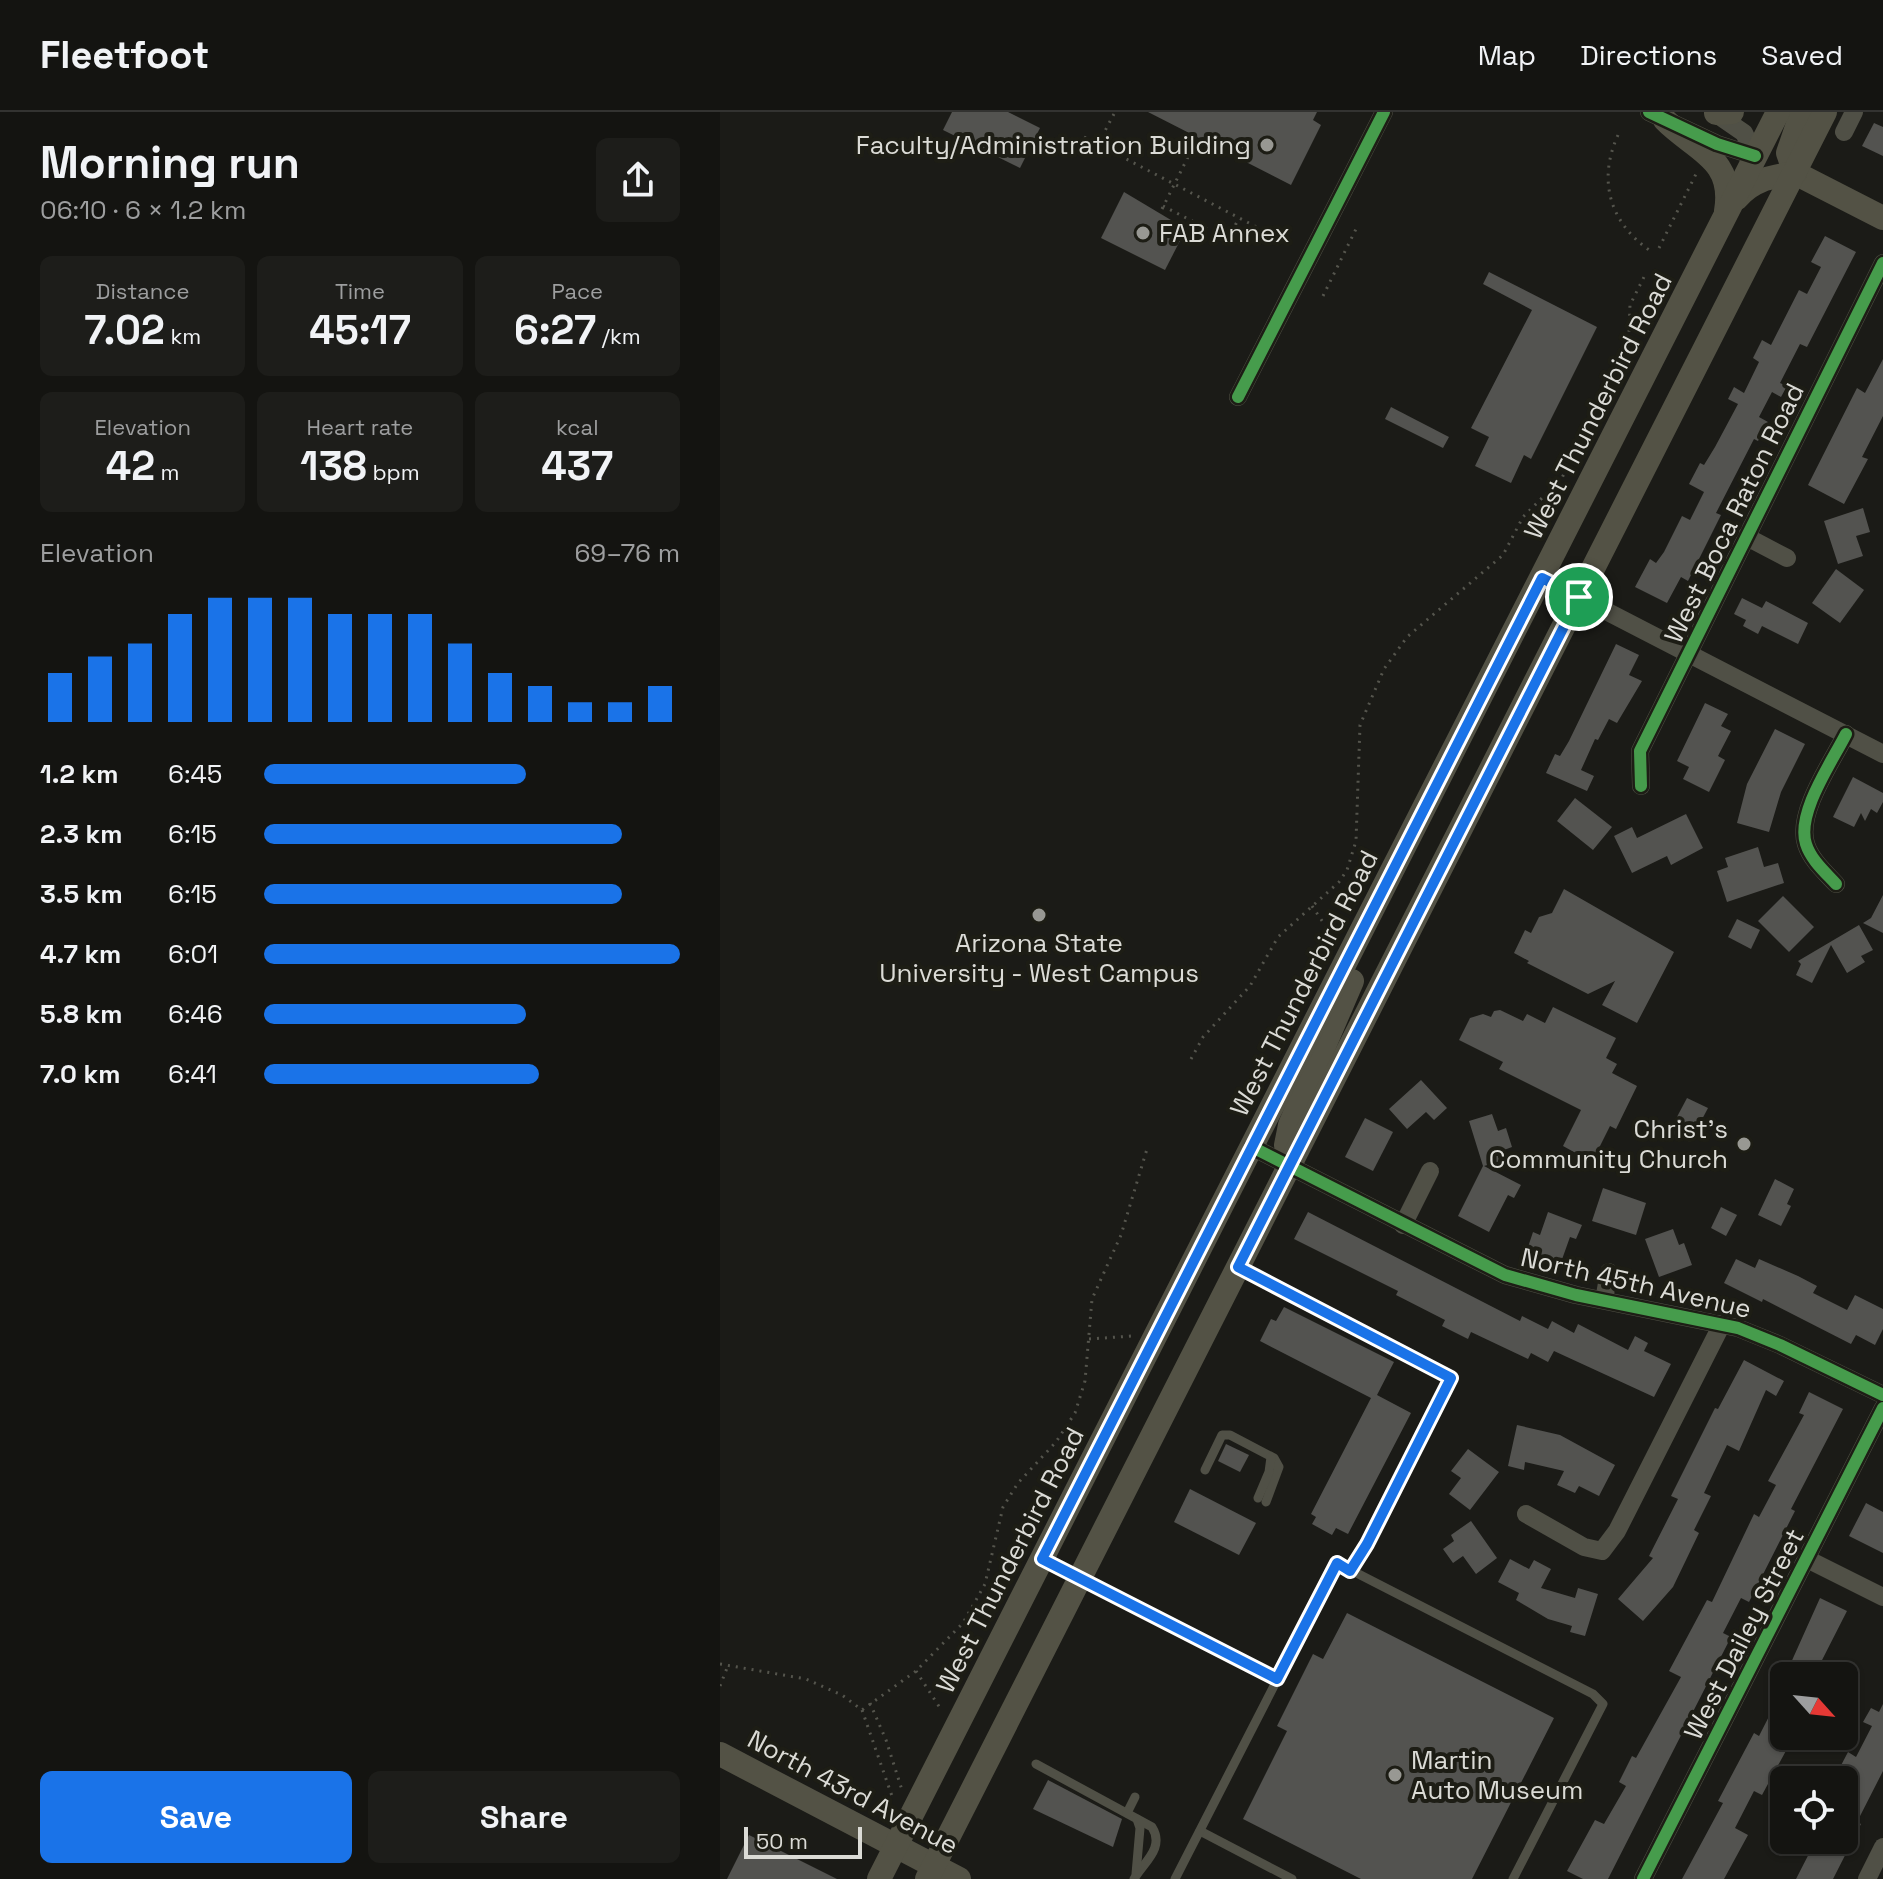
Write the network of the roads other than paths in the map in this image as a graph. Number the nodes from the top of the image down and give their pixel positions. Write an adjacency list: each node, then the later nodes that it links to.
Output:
1 (1384, 112): 16 (street)
2 (1715, 112): 3 (main road); 11 (street)
3 (1732, 112)
4 (1778, 112): 11 (main road, West Thunderbird Road)
5 (1802, 112): 10 (main road)
6 (1825, 112): 10 (main road)
7 (1854, 112): 9 (street)
8 (1657, 116): 11 (street); 12 (main road)
9 (1844, 132)
10 (1797, 158): 11 (main road); 13 (main road); 14 (main road)
11 (1760, 167): 12 (main road, West Thunderbird Road); 14 (main road)
12 (1728, 211): 19 (main road, West Thunderbird Road)
13 (1883, 218)
14 (1768, 225): 20 (main road)
15 (1883, 263): 17 (street, West Boca Raton Road)
16 (1238, 397)
17 (1745, 536): 18 (street, West Boca Raton Road); 21 (street, West Boca Raton Road)
18 (1787, 558)
19 (1542, 578): 20 (street); 26 (main road, West Thunderbird Road)
20 (1579, 597): 21 (street); 28 (main road)
21 (1688, 653): 22 (street); 24 (street, West Boca Raton Road)
22 (1846, 734): 23 (street); 25 (street)
23 (1883, 754)
24 (1641, 786)
25 (1836, 884)
26 (1367, 921): 27 (main road, West Thunderbird Road); 28 (main road)
27 (1252, 1147): 28 (street, North 45th Avenue); 35 (main road, West Thunderbird Road)
28 (1290, 1167): 30 (street, North 45th Avenue); 31 (main road)
29 (1430, 1171): 30 (street)
30 (1403, 1225): 33 (street, North 45th Avenue)
31 (1238, 1267): 36 (main road); 44 (lane)
32 (1609, 1272): 33 (street, North 45th Avenue)
33 (1604, 1300): 34 (street, North 45th Avenue)
34 (1722, 1324): 37 (street, North 45th Avenue); 41 (street)
35 (1137, 1373): 36 (main road); 42 (main road, West Thunderbird Road)
36 (1174, 1392): 45 (main road)
37 (1883, 1395)
38 (1883, 1408): 43 (street, West Dailey Street)
39 (1205, 1470): 40 (lane)
40 (1262, 1500)
41 (1526, 1514)
42 (1042, 1559): 45 (lane); 54 (main road, West Thunderbird Road)
43 (1807, 1559): 46 (street); 63 (street, West Dailey Street)
44 (1350, 1571): 47 (lane); 62 (lane)
45 (1079, 1578): 47 (lane); 56 (main road)
46 (1883, 1597)
47 (1277, 1679): 53 (lane)
48 (720, 1754): 54 (main road, North 43rd Avenue)
49 (1036, 1764): 51 (lane)
50 (1135, 1797): 51 (lane)
51 (1127, 1813): 52 (lane)
52 (1137, 1819): 57 (lane); 57 (lane)
53 (1200, 1831): 60 (lane); 61 (lane)
54 (896, 1846): 56 (main road, North 43rd Avenue); 58 (main road, West Thunderbird Road)
55 (1883, 1847): 64 (street)
56 (930, 1872): 59 (main road, North 43rd Avenue)
57 (1135, 1877)
58 (879, 1879)
59 (959, 1879)
60 (1175, 1879)
61 (1292, 1879)
62 (1513, 1879)
63 (1643, 1879)
64 (1867, 1879)

